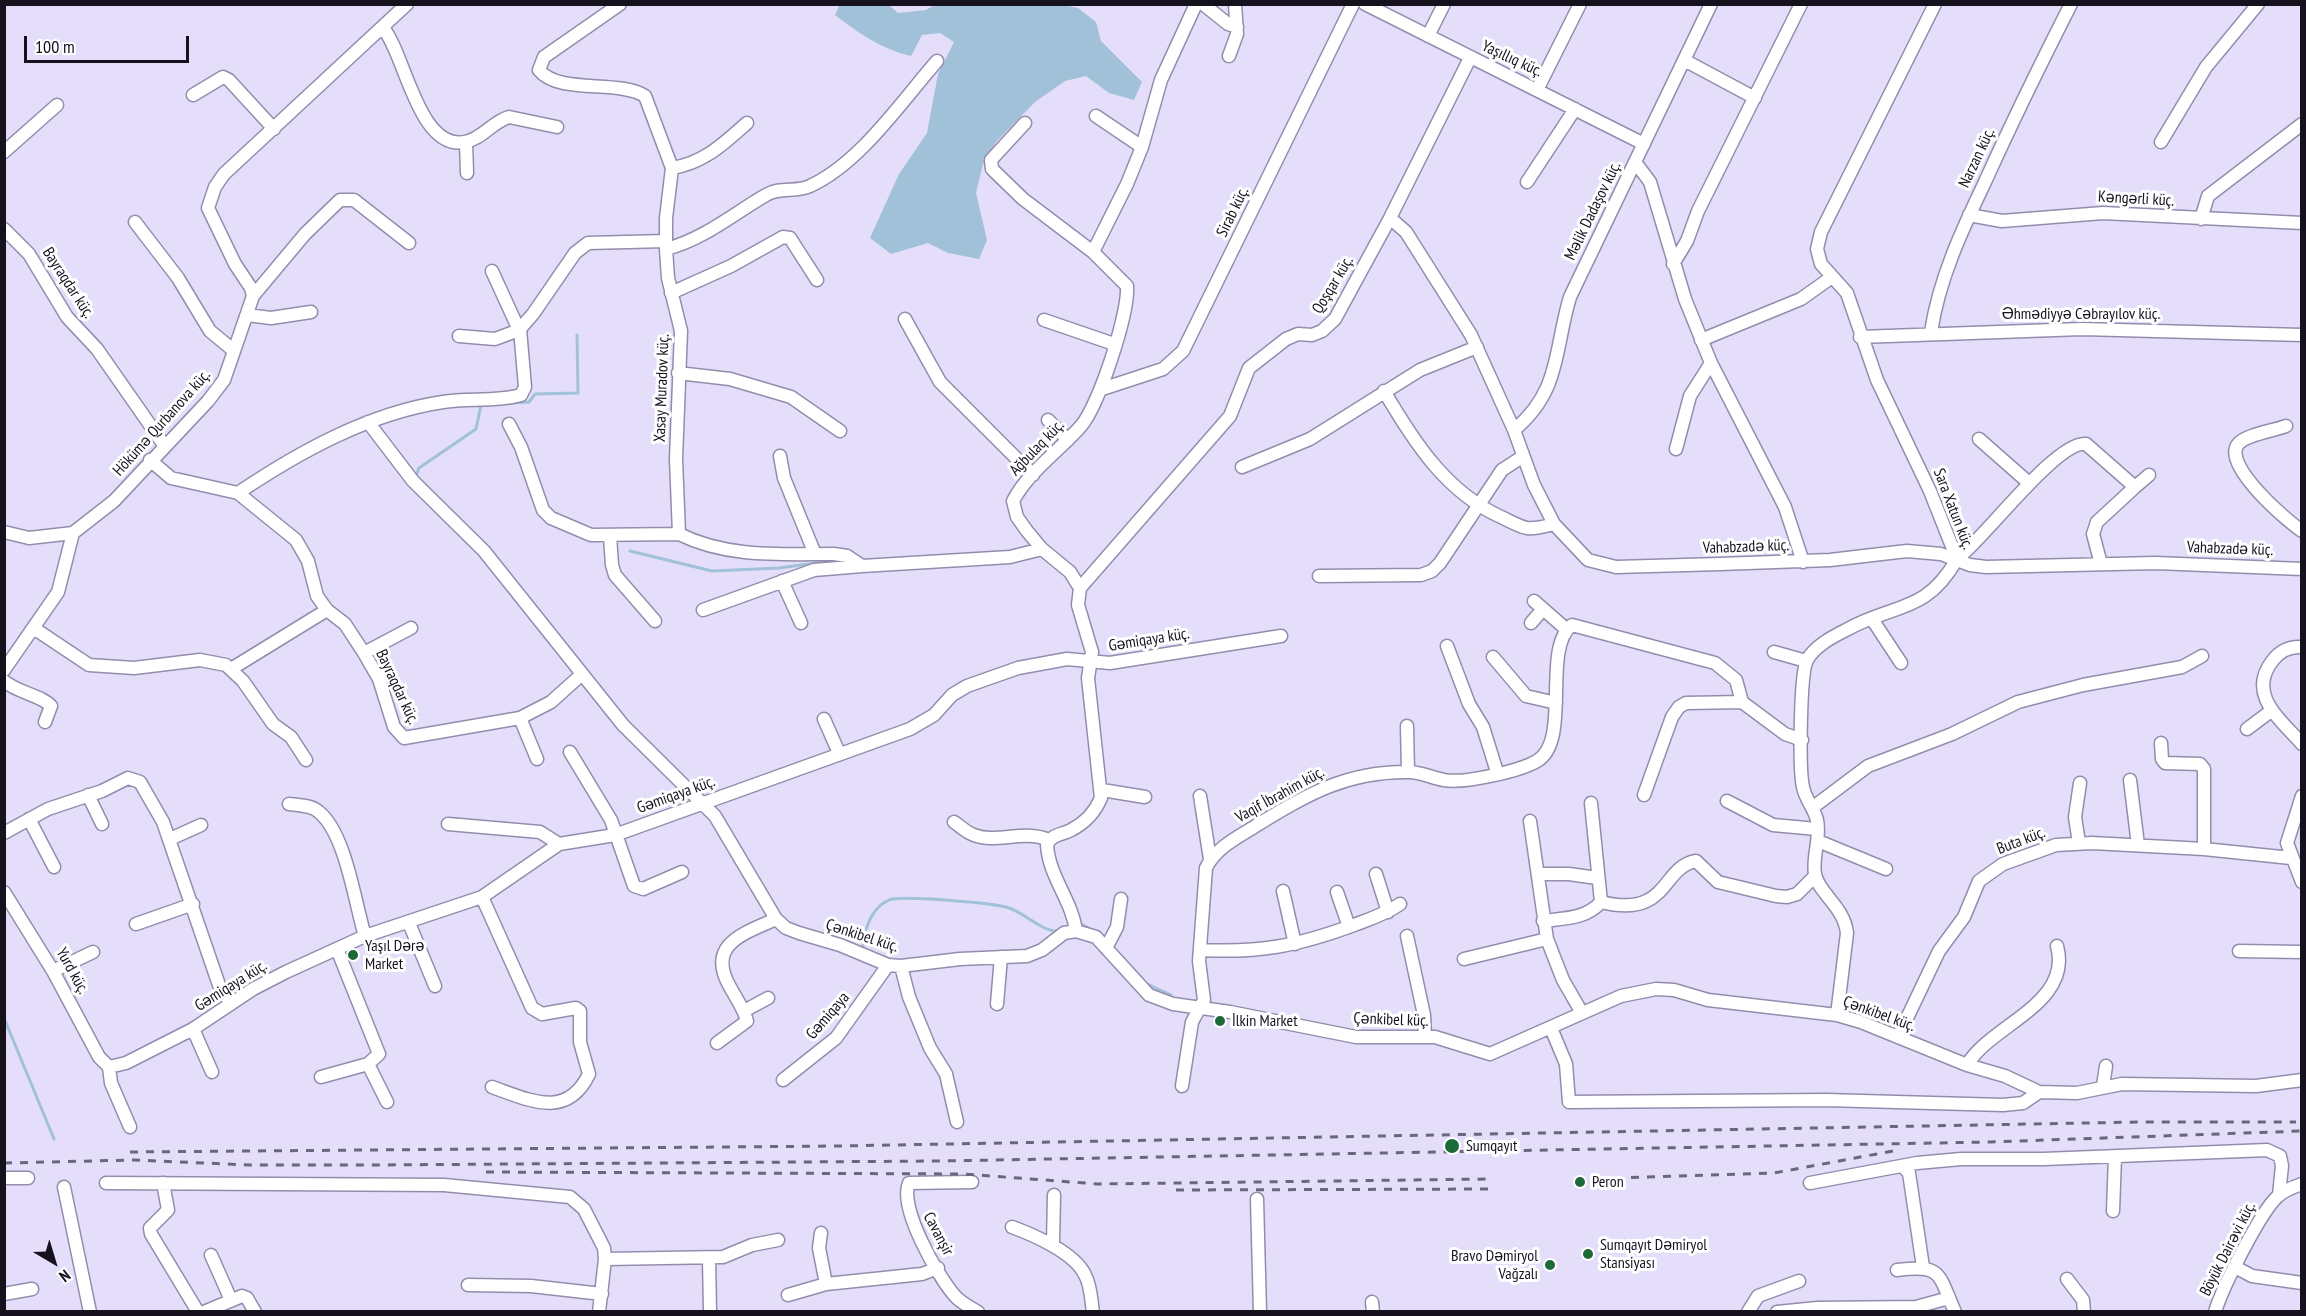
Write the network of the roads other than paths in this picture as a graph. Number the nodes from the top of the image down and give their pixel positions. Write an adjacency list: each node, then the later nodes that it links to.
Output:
1 (407, 4): 16 (street)
2 (620, 4): 39 (street, Xasay Muradov küç.)
3 (1196, 4): 36 (street)
4 (1203, 4): 15 (street)
5 (1235, 4): 15 (street)
6 (1353, 4): 72 (street, Sirab küç.)
7 (1365, 4): 17 (street, Yaşıllıq küç.)
8 (1444, 4): 17 (street)
9 (1580, 4): 22 (street)
10 (1711, 4): 20 (street, Məlik Dadaşov küç.)
11 (1802, 4): 24 (street)
12 (1935, 4): 53 (street, Sara Xatun küç.)
13 (2072, 4): 42 (street, Narzan küç.)
14 (2258, 4): 34 (street)
15 (1237, 27): 18 (street)
16 (382, 28): 32 (street); 33 (street)
17 (1428, 36): 19 (street, Yaşıllıq küç.)
18 (1228, 56)
19 (1470, 58): 22 (street, Yaşıllıq küç.); 43 (street, Qoşqar küç.)
20 (1684, 60): 24 (street); 35 (street, Məlik Dadaşov küç.)
21 (937, 61): 49 (street)
22 (1537, 90): 26 (street, Yaşıllıq küç.)
23 (193, 95): 32 (street)
24 (1755, 98): 51 (street)
25 (57, 105): 37 (street)
26 (1575, 109): 35 (street, Yaşıllıq küç.); 41 (street)
27 (1096, 116): 36 (street)
28 (747, 123): 39 (street)
29 (1025, 123): 50 (street)
30 (2301, 124): 44 (street)
31 (557, 127): 33 (street)
32 (274, 129): 56 (street)
33 (466, 142): 40 (street)
34 (2161, 142)
35 (1644, 144): 38 (street, Məlik Dadaşov küç.)
36 (1142, 147): 50 (street)
37 (4, 152)
38 (1635, 162): 51 (street); 79 (street, Məlik Dadaşov küç.)
39 (672, 168): 49 (street, Xasay Muradov küç.)
40 (467, 173)
41 (1527, 182)
42 (1970, 215): 44 (street, Kəngərli küç.); 62 (street, Narzan küç.)
43 (1390, 218): 68 (street, Vahabzadə küç.); 109 (street, Qoşqar küç.)
44 (2201, 219): 46 (street, Kəngərli küç.)
45 (135, 222): 69 (street)
46 (2301, 222)
47 (4, 229): 82 (street, Bayraqdar küç.)
48 (409, 243): 56 (street)
49 (666, 245): 55 (street, Xasay Muradov küç.); 61 (street)
50 (1093, 252): 67 (street, Ağbulaq küç.)
51 (1673, 264): 66 (street)
52 (492, 271): 61 (street)
53 (1832, 277): 65 (street, Sara Xatun küç.); 66 (street)
54 (817, 280): 55 (street)
55 (671, 293): 71 (street, Xasay Muradov küç.)
56 (253, 297): 58 (street, Hökümə Qurbanova küç.)
57 (311, 312): 58 (street)
58 (247, 315): 69 (street, Hökümə Qurbanova küç.)
59 (905, 319): 88 (street)
60 (1044, 320): 67 (street)
61 (520, 330): 64 (street); 75 (street)
62 (1931, 332): 63 (street, Əhmədiyyə Cəbrayılov küç.); 65 (street, Əhmədiyyə Cəbrayılov küç.)
63 (2301, 334)
64 (459, 336)
65 (1860, 337): 102 (street, Sara Xatun küç.)
66 (1701, 340): 70 (street)
67 (1114, 344): 72 (street, Ağbulaq küç.)
68 (1477, 347): 73 (street); 79 (street, Vahabzadə küç.)
69 (233, 350): 82 (street, Hökümə Qurbanova küç.)
70 (1711, 363): 83 (street); 103 (street)
71 (678, 373): 78 (street); 98 (street, Xasay Muradov küç.)
72 (1102, 389): 81 (street, Ağbulaq küç.)
73 (1384, 391): 87 (street); 93 (street)
74 (1048, 420): 81 (street)
75 (368, 422): 92 (street); 131 (street)
76 (509, 424): 99 (street)
77 (2286, 426): 95 (street)
78 (840, 430)
79 (1514, 430): 85 (street, Vahabzadə küç.)
80 (1979, 439): 90 (street)
81 (1068, 440): 88 (street, Ağbulaq küç.)
82 (164, 445): 86 (street, Hökümə Qurbanova küç.)
83 (1676, 449)
84 (780, 456): 101 (street)
85 (1522, 457): 93 (street); 94 (street, Vahabzadə küç.)
86 (150, 460): 92 (street, Bayraqdar küç.); 97 (street, Hökümə Qurbanova küç.)
87 (1242, 467)
88 (1033, 475): 100 (street, Ağbulaq küç.)
89 (2149, 475): 91 (street)
90 (2029, 483): 91 (street); 102 (street)
91 (2135, 487): 104 (street)
92 (238, 493): 110 (street, Bayraqdar küç.)
93 (1477, 506): 94 (street); 107 (street)
94 (1554, 524): 103 (street, Vahabzadə küç.)
95 (2301, 531)
96 (4, 532): 97 (street)
97 (73, 533): 117 (street)
98 (679, 534): 99 (street); 101 (street)
99 (610, 536): 113 (street)
100 (1042, 549): 105 (street); 109 (street, Ağbulaq küç.)
101 (815, 554): 105 (street)
102 (1957, 560): 103 (street, Vahabzadə küç.); 104 (street, Vahabzadə küç.); 112 (street, Sara Xatun küç.)
103 (1803, 562)
104 (2102, 564): 106 (street, Vahabzadə küç.)
105 (862, 566): 108 (street)
106 (2301, 569)
107 (1319, 576)
108 (782, 581): 111 (street); 114 (street)
109 (1080, 588): 126 (street)
110 (327, 610): 123 (street, Bayraqdar küç.); 129 (street)
111 (703, 610)
112 (1872, 619): 127 (street, Sara Xatun küç.); 128 (street)
113 (655, 621)
114 (801, 623)
115 (1531, 623): 118 (street)
116 (411, 628): 123 (street)
117 (35, 629): 129 (street); 130 (street)
118 (1566, 629): 133 (street); 134 (street, Vaqif İbrahim küç.)
119 (1281, 636): 126 (street, Gəmiqaya küç.)
120 (1448, 646): 149 (street)
121 (2301, 647): 135 (street)
122 (1774, 652): 127 (street)
123 (364, 653): 136 (street, Bayraqdar küç.)
124 (2202, 656): 162 (street)
125 (1493, 657): 134 (street)
126 (1091, 661): 145 (street, Gəmiqaya küç.); 152 (street)
127 (1806, 661): 141 (street)
128 (1901, 663)
129 (231, 669): 147 (street)
130 (4, 670)
131 (581, 675): 136 (street, Bayraqdar küç.); 159 (street)
132 (4, 681): 138 (street)
133 (1742, 702): 141 (street); 154 (street)
134 (1556, 703): 149 (street, Vaqif İbrahim küç.)
135 (2271, 711): 140 (street); 143 (street)
136 (520, 718): 146 (street)
137 (824, 719): 145 (street)
138 (45, 722)
139 (1407, 726): 148 (street)
140 (2247, 729)
141 (1802, 740): 162 (street)
142 (2161, 743): 177 (street)
143 (2301, 744)
144 (570, 752): 170 (street)
145 (839, 753): 159 (street, Gəmiqaya küç.)
146 (537, 759)
147 (306, 760)
148 (1408, 772): 149 (street, Vaqif İbrahim küç.); 179 (street, Vaqif İbrahim küç.)
149 (1497, 772)
150 (2130, 780): 176 (street)
151 (2080, 783): 174 (street)
152 (1102, 790): 157 (street); 173 (street)
153 (88, 795): 163 (street); 166 (street); 172 (street)
154 (1644, 795)
155 (1200, 796): 179 (street)
156 (2301, 796): 178 (street)
157 (1145, 797)
158 (1728, 801): 171 (street)
159 (704, 803): 170 (street, Gəmiqaya küç.); 197 (street)
160 (1591, 803): 186 (street)
161 (289, 804): 203 (street)
162 (1812, 808): 171 (street)
163 (28, 819): 169 (street); 180 (street)
164 (1530, 821): 184 (street)
165 (954, 822): 173 (street)
166 (102, 824)
167 (448, 824): 175 (street)
168 (201, 825): 172 (street)
169 (4, 832)
170 (615, 835): 175 (street, Gəmiqaya küç.); 182 (street)
171 (1817, 835): 181 (street); 185 (street)
172 (170, 839): 194 (street)
173 (1049, 840): 202 (street)
174 (2079, 843): 176 (street, Buta küç.); 230 (street, Buta küç.)
175 (559, 844): 191 (street, Gəmiqaya küç.)
176 (2138, 845): 177 (street, Buta küç.)
177 (2204, 849): 178 (street, Buta küç.)
178 (2291, 858): 187 (street)
179 (1210, 859): 210 (street)
180 (54, 867)
181 (1886, 869)
182 (682, 872)
183 (1376, 874): 196 (street)
184 (1538, 874): 186 (street); 198 (street)
185 (1815, 876): 193 (street); 226 (street)
186 (1597, 878): 193 (street)
187 (2301, 882)
188 (1283, 891): 206 (street)
189 (4, 892): 218 (street, Yurd küç.)
190 (1337, 892): 201 (street)
191 (482, 897): 199 (street, Gəmiqaya küç.); 242 (street)
192 (1121, 899): 208 (street)
193 (1601, 902): 198 (street)
194 (193, 904): 200 (street); 221 (street)
195 (1400, 904): 196 (street)
196 (1388, 912): 201 (street)
197 (776, 920): 216 (street, Çənkibel küç.); 224 (street)
198 (1543, 921): 205 (street)
199 (409, 923): 203 (street, Gəmiqaya küç.); 219 (street)
200 (136, 924)
201 (1349, 927): 206 (street)
202 (1076, 931): 208 (street, Çənkibel küç.); 214 (street, Çənkibel küç.)
203 (365, 936): 209 (street, Gəmiqaya küç.)
204 (1407, 936): 229 (street)
205 (1547, 939): 215 (street); 225 (street)
206 (1295, 945): 210 (street)
207 (2057, 946): 233 (street)
208 (1106, 948): 223 (street, Çənkibel küç.)
209 (337, 949): 221 (street, Gəmiqaya küç.); 232 (street)
210 (1200, 950): 223 (street)
211 (2239, 951): 212 (street)
212 (2301, 951)
213 (93, 952): 218 (street)
214 (1000, 957): 217 (street, Çənkibel küç.); 222 (street)
215 (1464, 959)
216 (888, 965): 217 (street, Çənkibel küç.); 238 (street, Gəmiqaya)
217 (901, 966): 245 (street)
218 (53, 971): 235 (street, Yurd küç.)
219 (435, 986)
220 (768, 998): 224 (street)
221 (231, 1004): 228 (street, Gəmiqaya küç.)
222 (997, 1004)
223 (1197, 1008): 229 (street, Çənkibel küç.); 240 (street)
224 (744, 1011): 231 (street)
225 (1582, 1012): 226 (street, Çənkibel küç.); 227 (street, Çənkibel küç.)
226 (1837, 1015): 230 (street, Çənkibel küç.)
227 (1551, 1028): 229 (street, Çənkibel küç.); 243 (street)
228 (193, 1029): 235 (street, Gəmiqaya küç.); 236 (street)
229 (1425, 1036)
230 (1898, 1037): 233 (street, Çənkibel küç.)
231 (717, 1043)
232 (368, 1064): 237 (street); 244 (street)
233 (1967, 1065): 243 (street, Çənkibel küç.)
234 (2106, 1066): 241 (street)
235 (109, 1067): 246 (street)
236 (212, 1071)
237 (321, 1077)
238 (783, 1080)
239 (2301, 1080): 241 (street, Çənkibel küç.)
240 (1182, 1086)
241 (2103, 1086): 243 (street, Çənkibel küç.)
242 (492, 1087)
243 (2039, 1092)
244 (387, 1102)
245 (957, 1122)
246 (130, 1127)
247 (2115, 1157): 248 (street); 258 (street); 260 (street)
248 (1902, 1166): 254 (street); 268 (street)
249 (4, 1178): 250 (street)
250 (28, 1178)
251 (972, 1182): 270 (street, Cavanşir)
252 (106, 1183): 253 (street)
253 (163, 1183): 266 (street); 285 (street)
254 (1810, 1183)
255 (2301, 1184): 258 (street, Böyük Dairəvi küç.)
256 (64, 1187): 284 (street)
257 (1054, 1195): 264 (street)
258 (2279, 1195): 269 (street, Böyük Dairəvi küç.)
259 (1257, 1199): 292 (street)
260 (2113, 1212)
261 (1012, 1227): 264 (street)
262 (821, 1233): 275 (street)
263 (778, 1240): 267 (street)
264 (1053, 1244): 291 (street)
265 (211, 1255): 282 (street)
266 (605, 1258): 267 (street); 279 (street)
267 (709, 1258): 289 (street)
268 (1923, 1267): 271 (street); 281 (street)
269 (2235, 1267): 274 (street); 297 (street, Böyük Dairəvi küç.)
270 (938, 1268): 275 (street); 290 (street, Cavanşir)
271 (1897, 1270)
272 (2067, 1279): 296 (street)
273 (1799, 1281): 293 (street)
274 (2301, 1283)
275 (826, 1284): 280 (street)
276 (468, 1285): 279 (street)
277 (32, 1289): 278 (street)
278 (4, 1294)
279 (602, 1294): 288 (street)
280 (788, 1295)
281 (1949, 1298): 283 (street); 295 (street)
282 (231, 1300): 286 (street); 287 (street)
283 (1917, 1309): 294 (street)
284 (90, 1311)
285 (198, 1311)
286 (204, 1311)
287 (255, 1311)
288 (599, 1311)
289 (710, 1311)
290 (978, 1311)
291 (1093, 1311)
292 (1260, 1311)
293 (1748, 1311)
294 (1777, 1311)
295 (1955, 1311)
296 (2084, 1311)
297 (2215, 1311)

